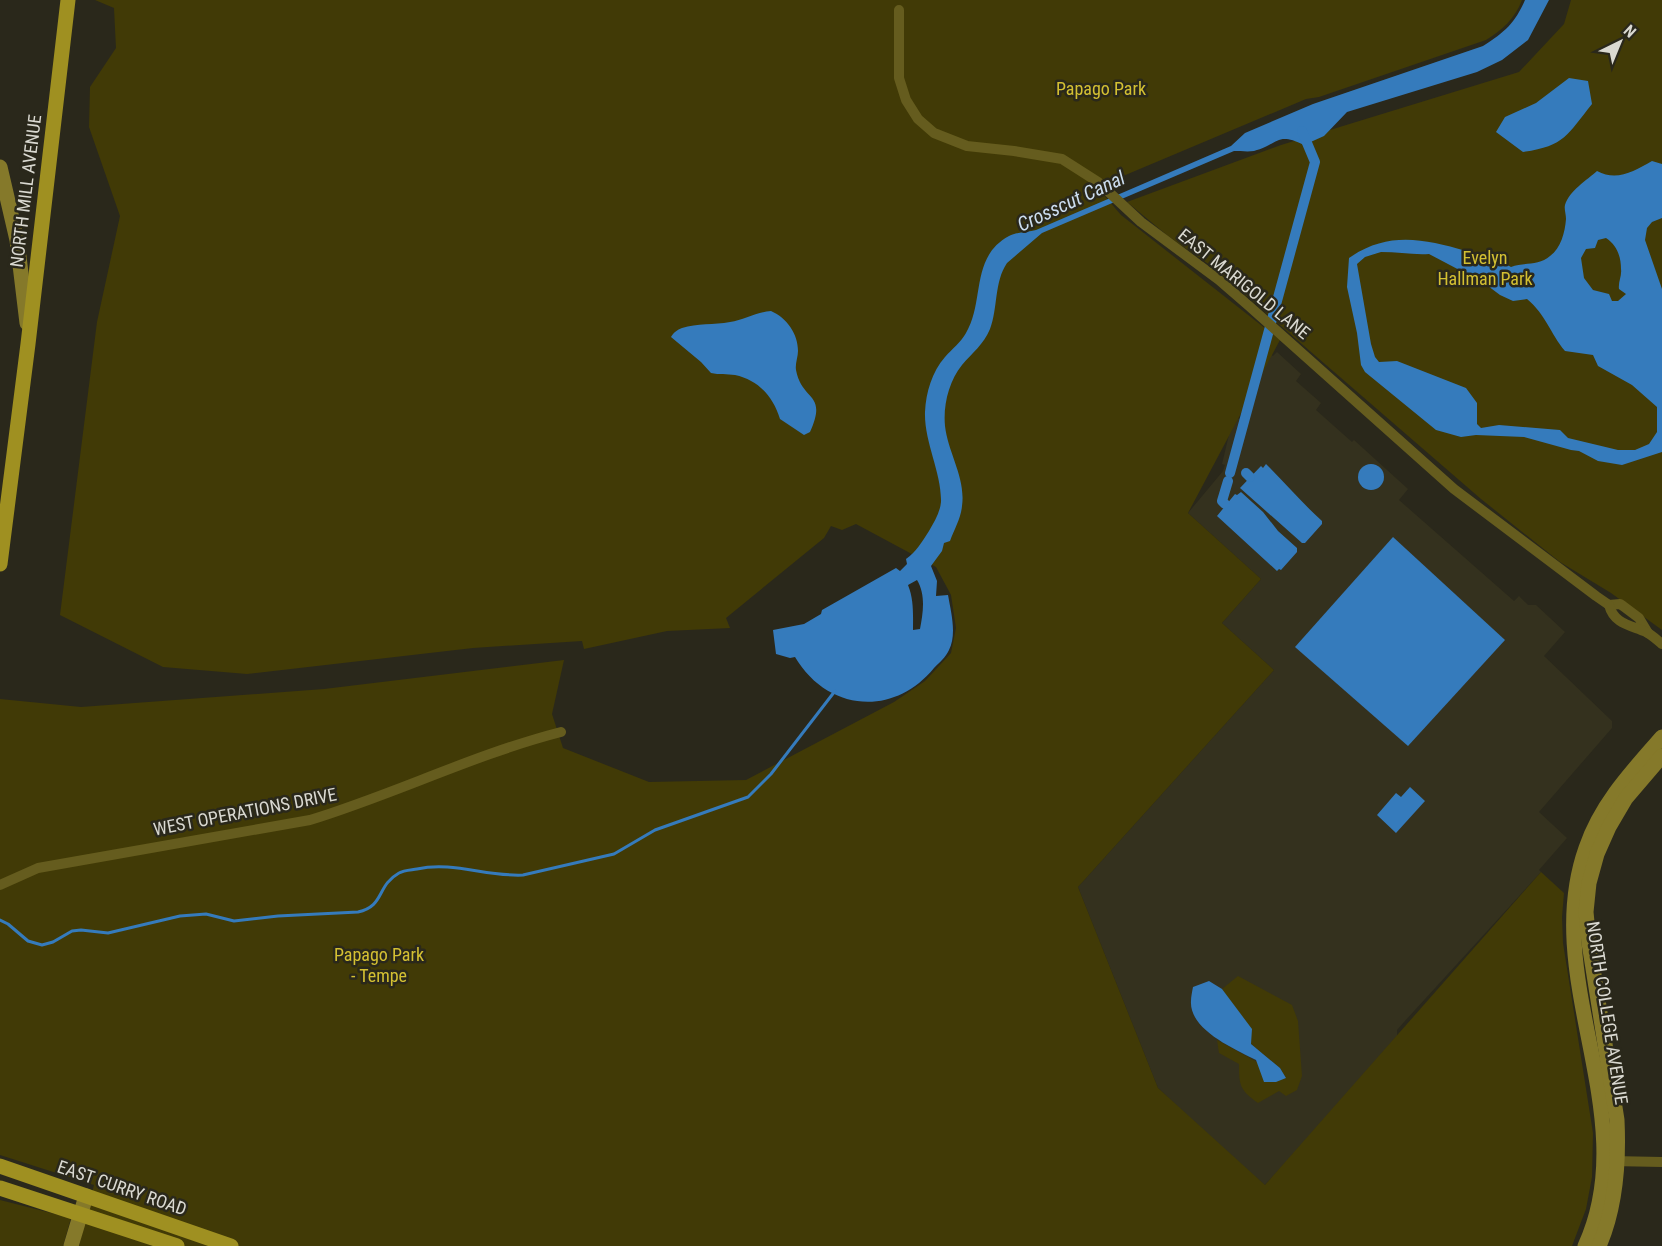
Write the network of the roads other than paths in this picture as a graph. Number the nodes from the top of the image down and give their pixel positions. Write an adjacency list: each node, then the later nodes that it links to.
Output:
1 (68, 0): 4 (main road, NORTH MILL AVENUE)
2 (899, 10): 6 (street, EAST MARIGOLD LANE)
3 (0, 167): 4 (street)
4 (28, 344): 5 (main road, NORTH MILL AVENUE)
5 (1, 555)
6 (1662, 644)
7 (561, 732): 10 (street, WEST OPERATIONS DRIVE)
8 (1662, 737): 11 (street, NORTH COLLEGE AVENUE)
9 (1662, 756): 11 (street, NORTH COLLEGE AVENUE)
10 (0, 885)
11 (1611, 1161): 12 (street); 20 (street, NORTH COLLEGE AVENUE); 21 (street, NORTH COLLEGE AVENUE)
12 (1662, 1162)
13 (0, 1166): 15 (main road, EAST CURRY ROAD)
14 (0, 1188): 16 (main road, EAST CURRY ROAD)
15 (86, 1196): 16 (street); 19 (main road, EAST CURRY ROAD)
16 (80, 1214): 17 (street); 18 (main road, EAST CURRY ROAD)
17 (71, 1246)
18 (177, 1246)
19 (231, 1246)
20 (1585, 1246)
21 (1599, 1246)

